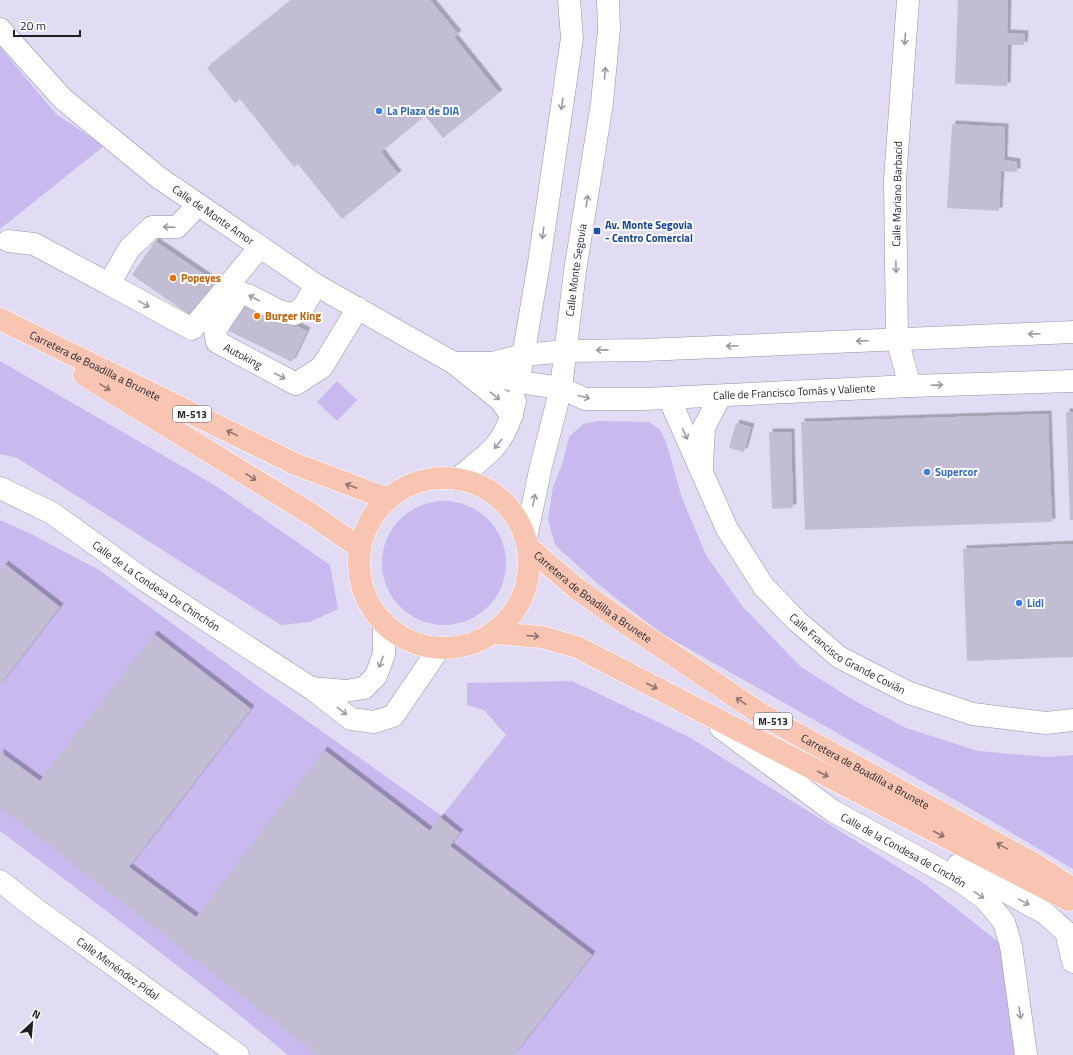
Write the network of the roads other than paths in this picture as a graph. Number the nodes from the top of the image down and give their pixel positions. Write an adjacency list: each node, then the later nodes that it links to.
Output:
1 (563, 0): 8 (street)
2 (570, 0): 8 (street)
3 (602, 0): 7 (street)
4 (608, 0): 7 (street, Calle Monte Segovia)
5 (908, 0): 19 (street, Calle Mariano Barbacid, one-way to 19)
6 (0, 29): 9 (street, Calle de Monte Amor)
7 (609, 30): 21 (street, Calle Monte Segovia, one-way to 7)
8 (572, 38): 22 (street, one-way to 22)
9 (198, 205): 11 (street, Calle de Monte Amor); 12 (street, one-way to 12)
10 (8, 241): 12 (street)
11 (260, 247): 13 (street, Calle de Monte Amor); 17 (street)
12 (109, 284): 17 (street, one-way to 17)
13 (316, 285): 14 (street, Calle de Monte Amor); 20 (street, Autoking, one-way to 20)
14 (358, 308): 20 (street, Autoking, one-way to 14); 23 (street, Calle de Monte Amor)
15 (0, 319): 34 (main road, Carretera de Boadilla a Brunete / M-513, one-way to 15)
16 (0, 323): 36 (main road, Carretera de Boadilla a Brunete / M-513, one-way to 36)
17 (192, 330): 20 (street)
18 (1073, 332): 19 (street, one-way to 19)
19 (897, 339): 21 (street, one-way to 21); 26 (street, Calle Mariano Barbacid)
20 (216, 342)
21 (566, 351): 22 (street); 27 (street, Calle Monte Segovia)
22 (523, 355): 23 (street, Calle de Monte Amor); 25 (street)
23 (454, 363): 25 (street, Calle de Monte Amor); 30 (street, Calle de Monte Amor, one-way to 30)
24 (1073, 381): 26 (street, Calle de Francisco Tomás y Valiente, one-way to 24)
25 (519, 382): 27 (street, Calle de Francisco Tomás y Valiente); 30 (street)
26 (910, 386): 28 (street, Calle de Francisco Tomás y Valiente)
27 (561, 388): 29 (street, Calle de Francisco Tomás y Valiente, one-way to 29); 35 (street, Calle Monte Segovia, one-way to 27)
28 (720, 396): 29 (street, Calle de Francisco Tomás y Valiente); 31 (street, Calle Francisco Grande Covián)
29 (669, 398): 31 (street, Calle Francisco Grande Covián, one-way to 31)
30 (512, 416): 32 (street, one-way to 32)
31 (702, 470): 42 (street, Calle Francisco Grande Covián)
32 (457, 479): 34 (main road, M-513); 35 (main road, M-513)
33 (0, 488): 40 (street, Calle de La Condesa De Chinchón)
34 (388, 499): 36 (main road, M-513)
35 (527, 543): 38 (main road, M-513); 43 (main road, Carretera de Boadilla a Brunete / M-513, one-way to 35)
36 (360, 548): 37 (main road, M-513)
37 (384, 623): 39 (main road, M-513); 40 (street, Calle de La Condesa De Chinchón, one-way to 40)
38 (494, 633): 39 (main road, M-513); 41 (main road, Carretera de Boadilla a Brunete / M-513, one-way to 41)
39 (439, 649): 40 (street, Calle de La Condesa De Chinchón, one-way to 39)
40 (311, 688)
41 (689, 705): 47 (main road, Carretera de Boadilla a Brunete / M-513, one-way to 47); 48 (street, one-way to 48); 50 (street, Calle de la Condesa de Cinchón, one-way to 50)
42 (1073, 720)
43 (1036, 864): 44 (street); 46 (main road, Carretera de Boadilla a Brunete / M-513)
44 (1073, 878)
45 (0, 881): 49 (street, Calle Menéndez Pidal)
46 (1073, 889)
47 (1073, 903)
48 (1073, 962)
49 (238, 1055)
50 (1026, 1055)

